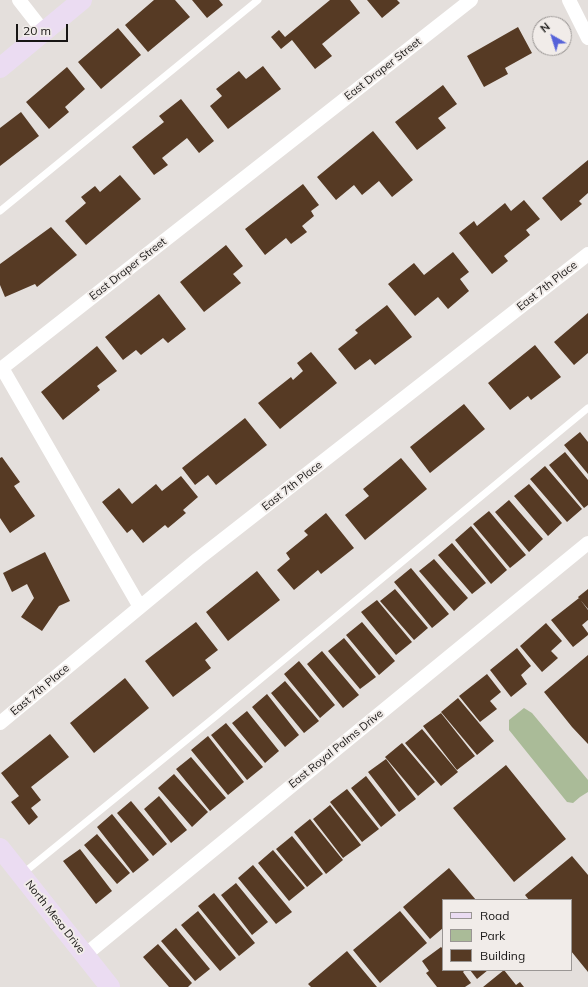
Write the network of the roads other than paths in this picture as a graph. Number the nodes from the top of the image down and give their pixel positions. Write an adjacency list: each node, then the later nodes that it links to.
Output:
1 (19, 0): 6 (street)
2 (82, 0): 6 (main road)
3 (258, 0): 9 (lane)
4 (471, 0): 13 (street, East Draper Street)
5 (569, 0): 7 (street)
6 (44, 32): 8 (main road)
7 (588, 38)
8 (0, 68)
9 (0, 211)
10 (588, 254): 13 (street, East 7th Place)
11 (588, 408): 16 (lane)
12 (588, 543): 17 (street, East Royal Palms Drive)
13 (140, 607): 14 (street, East 7th Place)
14 (0, 723)
15 (0, 848): 16 (main road, North Mesa Drive)
16 (21, 875): 17 (main road, North Mesa Drive)
17 (84, 955): 18 (main road, North Mesa Drive)
18 (110, 987)

